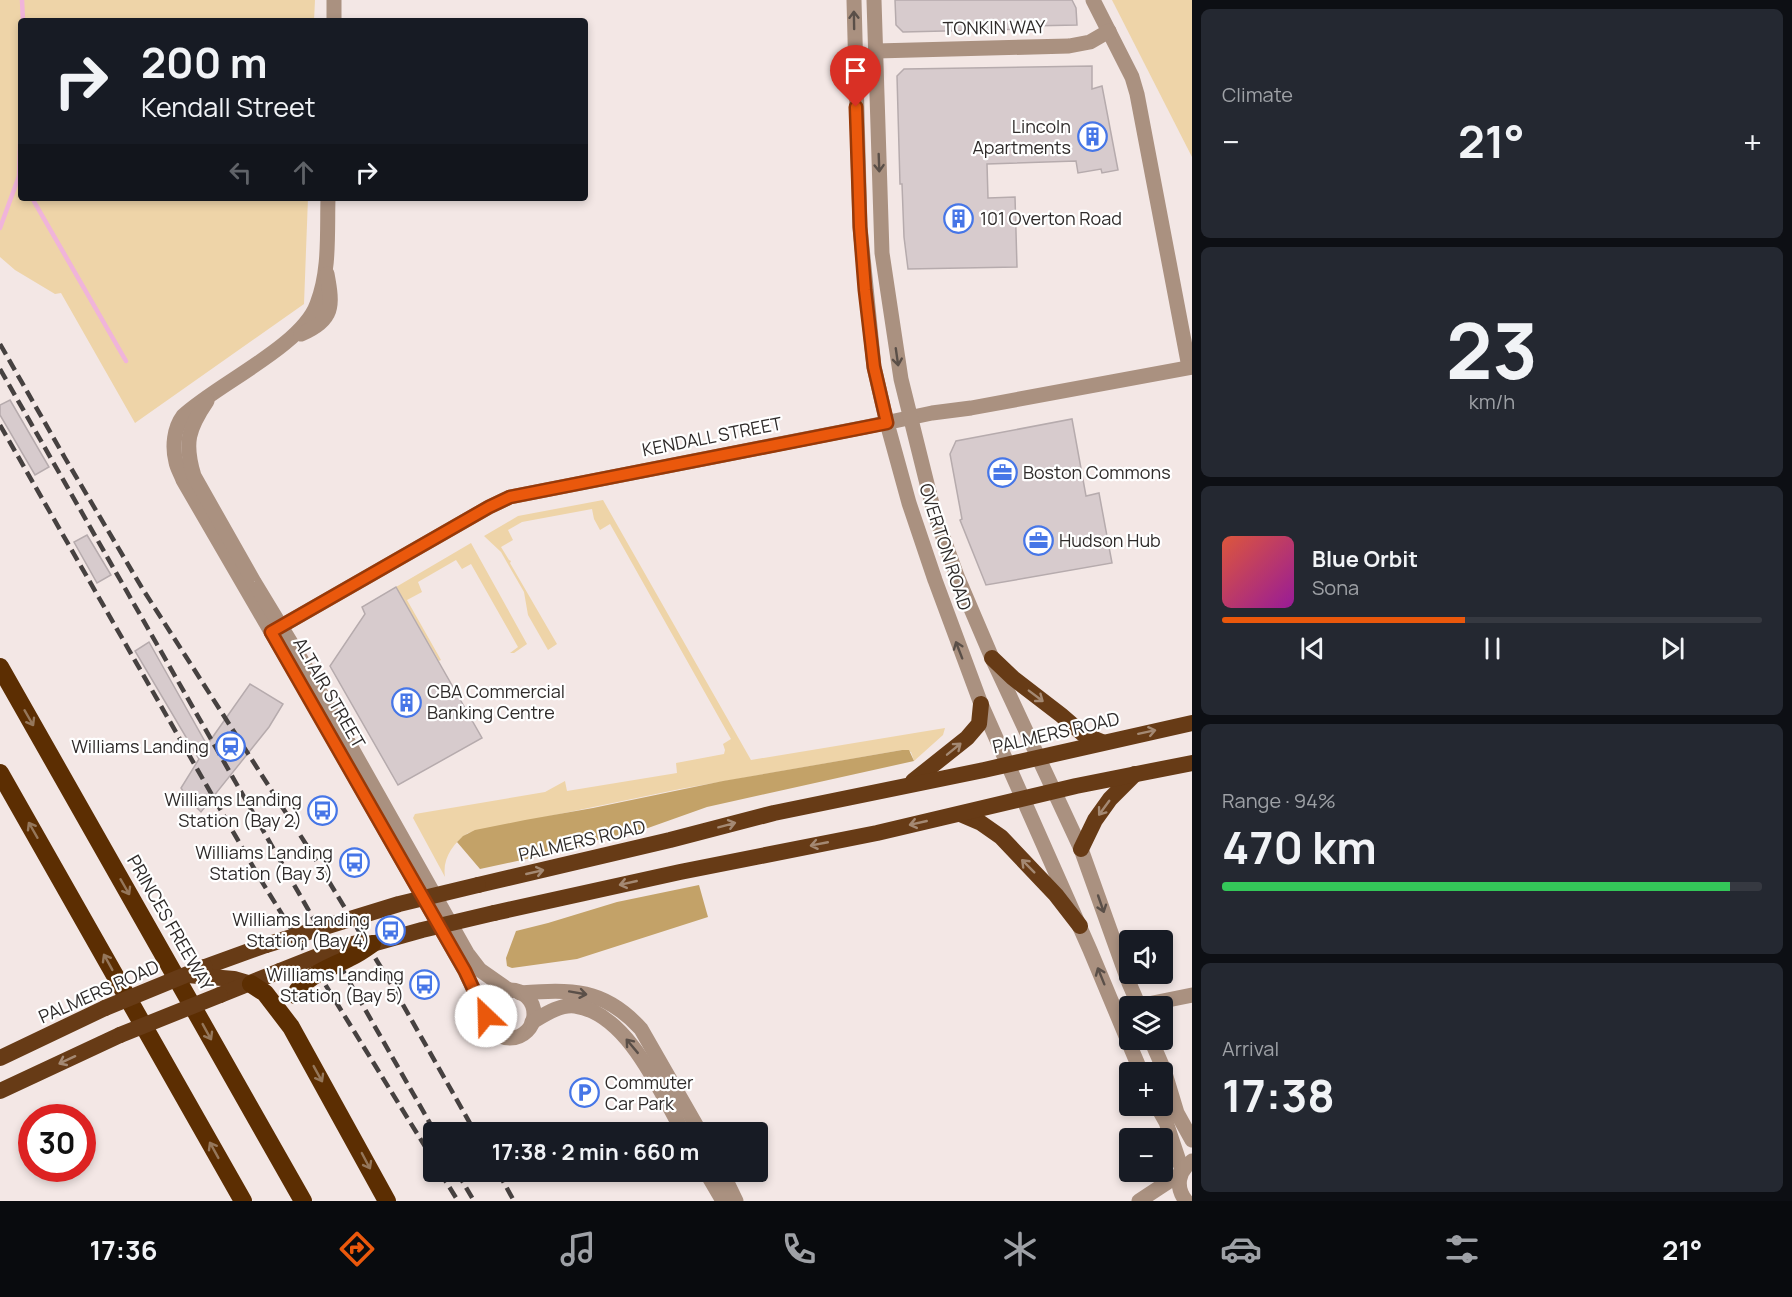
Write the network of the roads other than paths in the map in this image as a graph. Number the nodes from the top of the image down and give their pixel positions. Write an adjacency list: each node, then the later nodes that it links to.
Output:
1 (334, 0): 5 (street)
2 (854, 0): 11 (street, OVERTON ROAD, one-way to 2)
3 (874, 0): 7 (street, OVERTON ROAD)
4 (1093, 0): 6 (street)
5 (334, 18)
6 (1109, 31): 7 (street, TONKIN WAY); 9 (street)
7 (876, 51): 10 (street, OVERTON ROAD, one-way to 10)
8 (328, 201): 12 (street, ALTAIR STREET)
9 (1190, 367): 10 (street, KENDALL STREET)
10 (910, 417): 11 (street, KENDALL STREET); 13 (street, OVERTON ROAD)
11 (887, 423): 12 (street, KENDALL STREET); 15 (street, OVERTON ROAD, one-way to 11)
12 (276, 629): 32 (street, ALTAIR STREET); 37 (street, ALTAIR STREET)
13 (992, 657): 17 (highway, one-way to 17); 18 (street, OVERTON ROAD)
14 (0, 667): 51 (highway, PRINCES FREEWAY, one-way to 51)
15 (981, 704): 20 (street, OVERTON ROAD); 23 (highway, one-way to 15)
16 (1192, 723): 17 (highway, PALMERS ROAD, one-way to 16)
17 (1102, 742): 18 (highway, PALMERS ROAD)
18 (1039, 757): 20 (highway, PALMERS ROAD); 24 (street, OVERTON ROAD)
19 (1192, 763): 22 (highway)
20 (1007, 764): 23 (highway, PALMERS ROAD); 25 (street, OVERTON ROAD)
21 (0, 773): 50 (highway, one-way to 21)
22 (1135, 774): 24 (highway); 27 (highway, one-way to 27)
23 (910, 783): 30 (highway, PALMERS ROAD, one-way to 23, bridge)
24 (1055, 791): 25 (highway); 27 (street, OVERTON ROAD)
25 (1023, 799): 26 (highway); 28 (street, OVERTON ROAD)
26 (960, 814): 28 (highway, one-way to 26); 29 (highway, one-way to 29, bridge)
27 (1081, 849): 34 (street, OVERTON ROAD, one-way to 34)
28 (1080, 927): 36 (street, OVERTON ROAD, one-way to 28)
29 (372, 944): 31 (highway, bridge); 39 (highway, bridge)
30 (187, 975): 31 (highway); 41 (highway, PALMERS ROAD, bridge)
31 (251, 984): 39 (highway); 42 (highway, one-way to 42, bridge)
32 (515, 992): 37 (street); 38 (street); 45 (street, one-way to 45)
33 (1192, 995): 35 (street)
34 (1135, 996)
35 (1173, 999)
36 (1119, 1014)
37 (486, 1016): 38 (street)
38 (532, 1022): 44 (street, one-way to 38)
39 (291, 1027): 52 (highway, one-way to 52)
40 (1155, 1050): 46 (street)
41 (0, 1058)
42 (0, 1091)
43 (1163, 1116): 47 (street)
44 (677, 1122)
45 (694, 1122)
46 (1192, 1140)
47 (1185, 1168): 55 (street); 56 (street)
48 (716, 1182): 53 (street)
49 (720, 1182): 54 (street)
50 (243, 1201)
51 (303, 1201)
52 (387, 1201)
53 (723, 1201)
54 (736, 1201)
55 (1139, 1201)
56 (1186, 1201)

